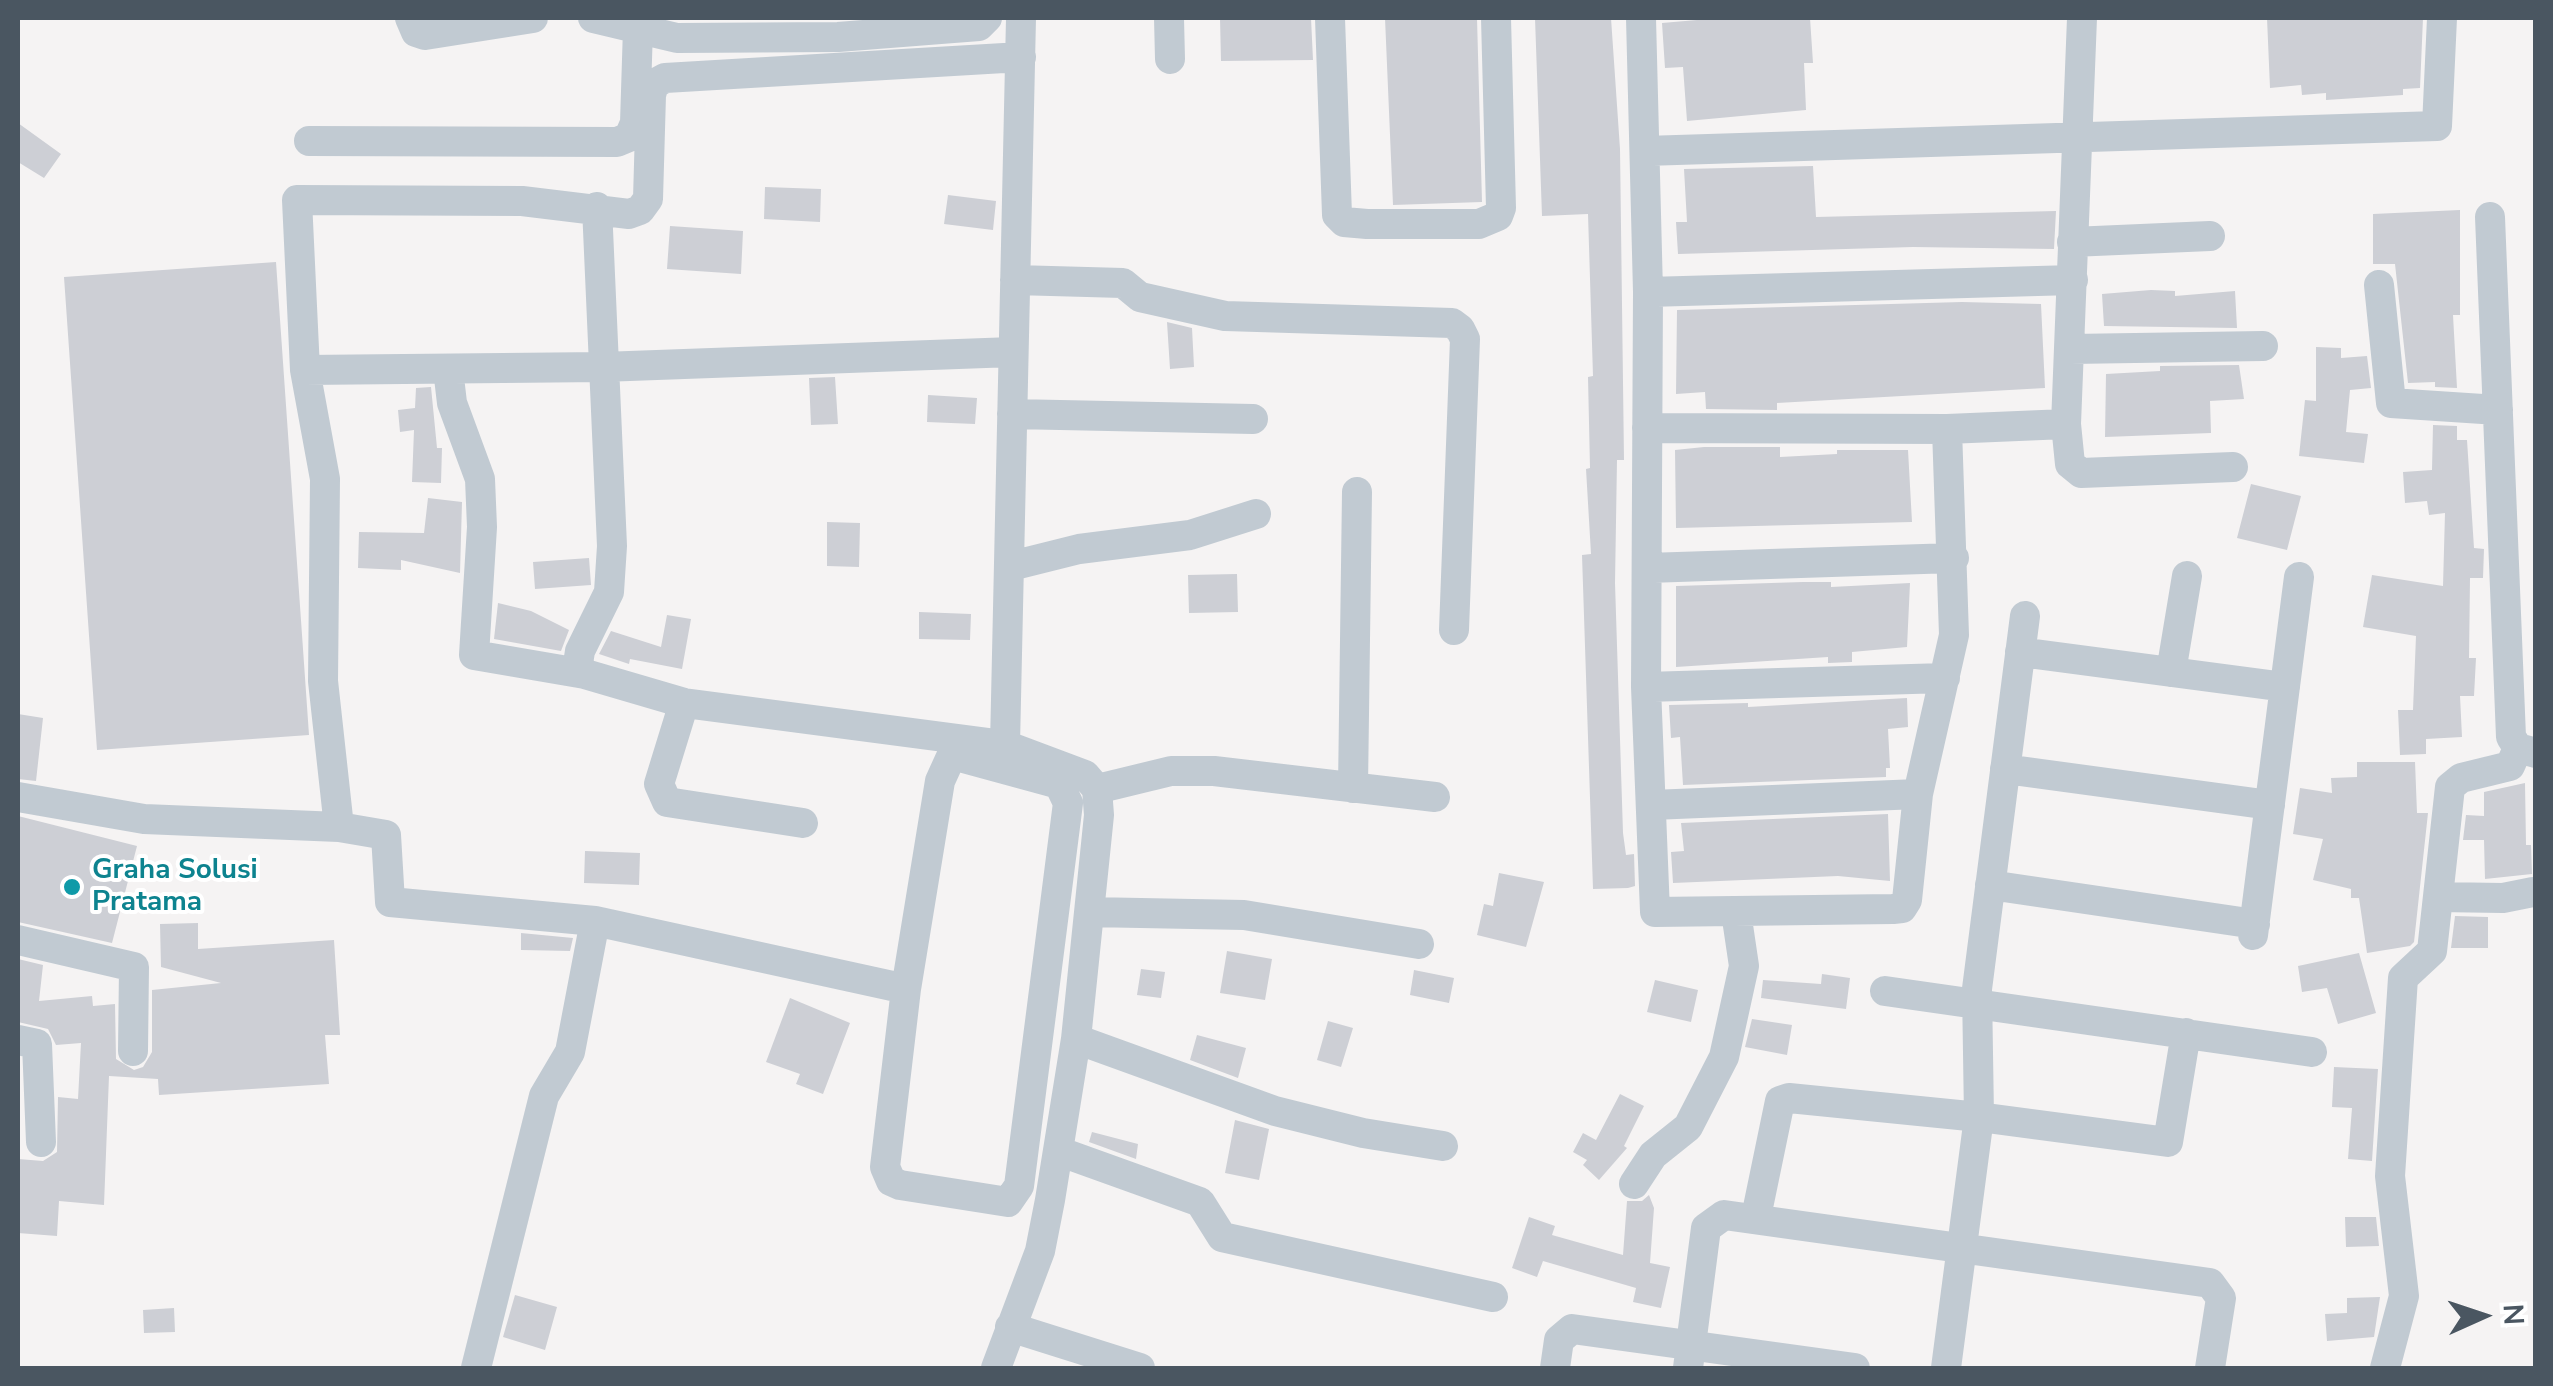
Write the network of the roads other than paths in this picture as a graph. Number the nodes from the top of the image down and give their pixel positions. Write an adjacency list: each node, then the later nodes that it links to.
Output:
1 (410, 18): 2 (street)
2 (533, 18)
3 (592, 18): 12 (street)
4 (987, 18): 13 (street)
5 (1021, 18): 14 (street)
6 (1169, 18): 15 (street)
7 (1330, 18): 8 (street)
8 (1496, 18)
9 (1641, 18): 18 (street)
10 (2082, 18): 16 (street)
11 (2442, 18): 16 (street)
12 (638, 28): 13 (street); 17 (street)
13 (680, 28)
14 (1020, 57): 19 (street); 23 (street)
15 (1170, 60)
16 (2074, 135): 18 (street); 22 (street)
17 (309, 140)
18 (1645, 151): 26 (street)
19 (596, 208): 30 (street); 32 (street)
20 (2490, 217): 33 (street)
21 (2210, 236): 22 (street)
22 (2072, 242): 24 (street)
23 (1015, 280): 29 (street); 48 (street)
24 (2073, 280): 26 (street); 28 (street)
25 (2379, 285): 33 (street)
26 (1648, 292): 37 (street)
27 (2263, 346): 28 (street)
28 (2071, 349): 36 (street)
29 (1013, 352): 30 (street); 34 (street)
30 (602, 367): 31 (street); 51 (street)
31 (448, 369): 32 (street); 51 (street)
32 (305, 370): 67 (street)
33 (2498, 410): 56 (street)
34 (1012, 414): 35 (street); 43 (street)
35 (1253, 419)
36 (2066, 424): 38 (street); 39 (street)
37 (1647, 428): 38 (street); 44 (street)
38 (1947, 429): 42 (street)
39 (2232, 467)
40 (1357, 492): 59 (street)
41 (1256, 514): 43 (street)
42 (1954, 558): 44 (street); 52 (street)
43 (1011, 566): 57 (street)
44 (1647, 568): 53 (street)
45 (2186, 576): 50 (street)
46 (2299, 577): 54 (street)
47 (2025, 616): 49 (street)
48 (1454, 630)
49 (2020, 652): 50 (street); 58 (street)
50 (2170, 672): 54 (street)
51 (585, 674): 55 (street)
52 (1944, 678): 53 (street); 61 (street)
53 (1646, 687): 65 (street)
54 (2285, 687): 64 (street)
55 (684, 703): 57 (street); 66 (street)
56 (2527, 751): 70 (street)
57 (1003, 755): 60 (street); 76 (street); 76 (street)
58 (2005, 768): 64 (street); 68 (street)
59 (1353, 788): 60 (street); 63 (street)
60 (1097, 789): 71 (street)
61 (1918, 794): 65 (street); 72 (street)
62 (18, 797): 67 (street)
63 (1435, 797)
64 (2270, 804): 68 (street)
65 (1652, 805): 72 (street)
66 (803, 823)
67 (339, 827): 73 (street)
68 (1990, 885): 78 (street)
69 (2533, 892): 70 (street)
70 (2438, 897): 102 (street)
71 (1089, 912): 75 (street); 80 (street)
72 (1736, 912): 88 (street)
73 (595, 920): 76 (street); 95 (street)
74 (18, 940): 82 (street)
75 (1419, 944)
76 (906, 989)
77 (1885, 990): 78 (street)
78 (1978, 1004): 79 (street); 84 (street)
79 (2186, 1033): 83 (street); 84 (street)
80 (1076, 1039): 86 (street); 87 (street)
81 (18, 1040): 85 (street)
82 (133, 1051)
83 (2312, 1052)
84 (1979, 1116): 89 (street); 90 (street)
85 (41, 1142)
86 (1443, 1146)
87 (1058, 1152): 91 (street); 92 (street)
88 (1634, 1184)
89 (1756, 1218): 90 (street); 93 (street)
90 (1963, 1248): 100 (street); 101 (street)
91 (1492, 1298)
92 (1010, 1327): 96 (street); 97 (street)
93 (1690, 1357): 94 (street); 98 (street)
94 (1821, 1366): 99 (street)
95 (476, 1368)
96 (996, 1368)
97 (1140, 1368)
98 (1555, 1368)
99 (1855, 1368)
100 (1946, 1368)
101 (2210, 1368)
102 (2385, 1368)

